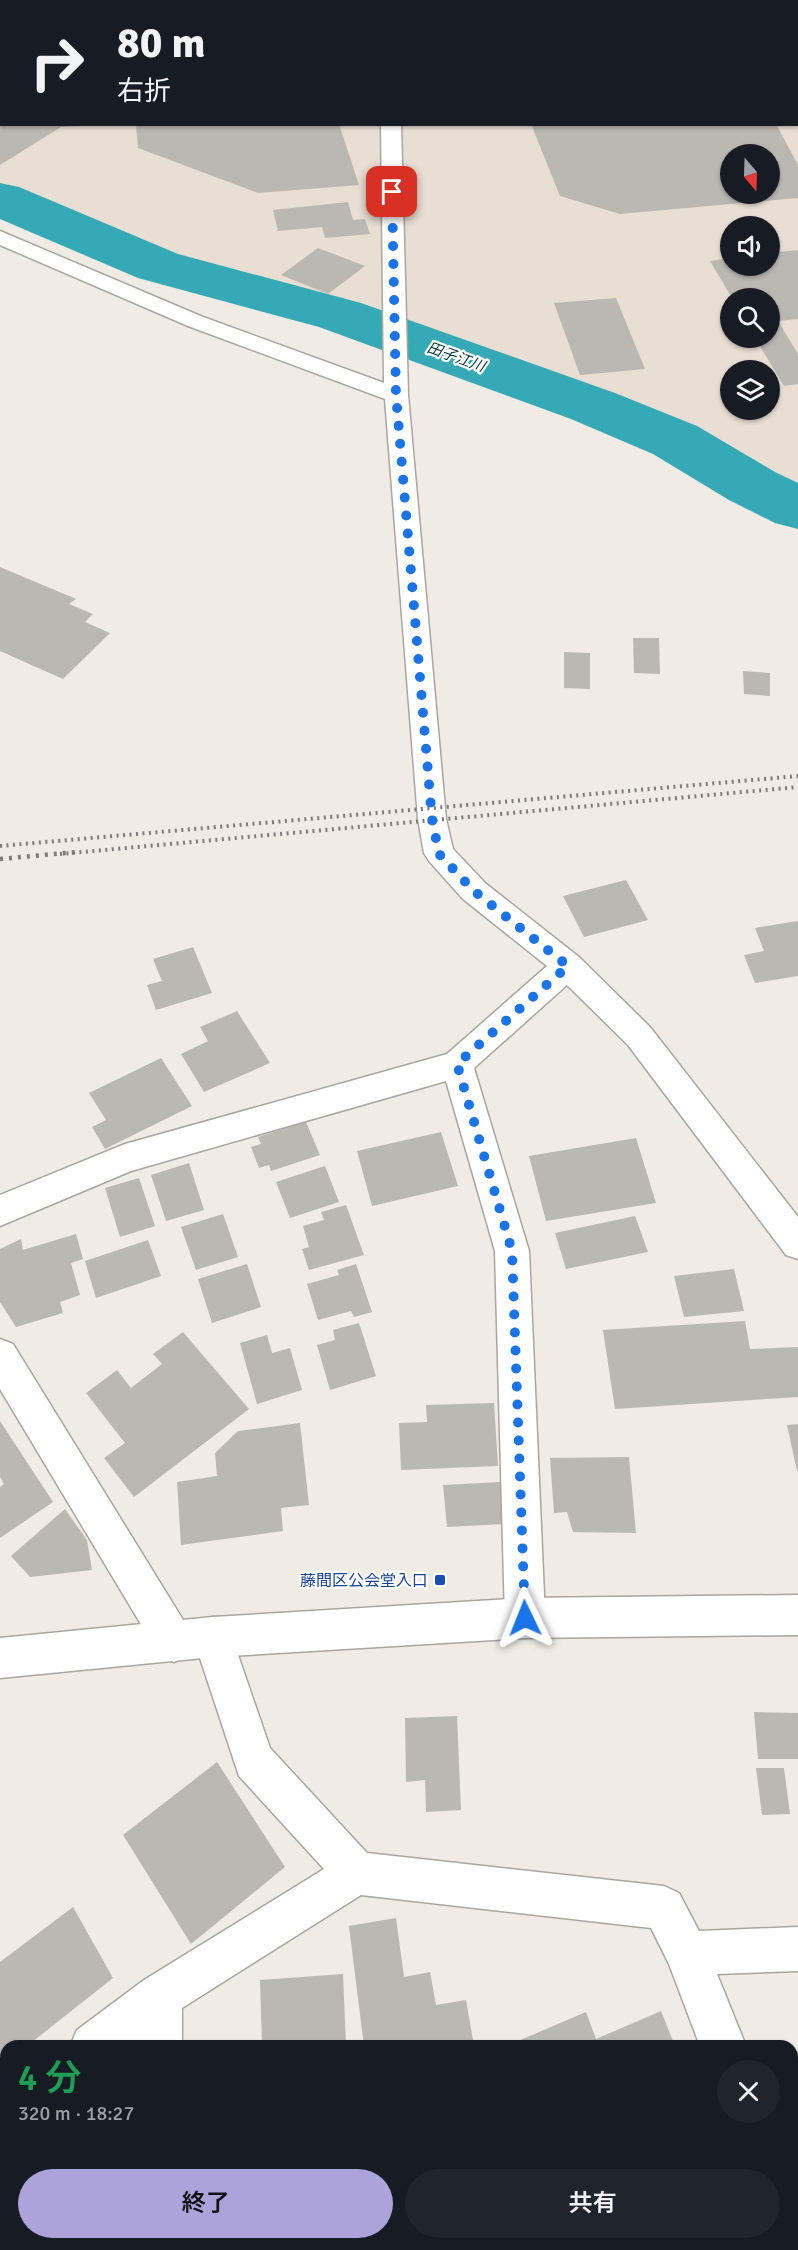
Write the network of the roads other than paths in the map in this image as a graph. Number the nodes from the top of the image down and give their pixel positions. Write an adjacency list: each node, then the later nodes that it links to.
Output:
1 (391, 126): 3 (street)
2 (0, 237): 3 (street)
3 (396, 395): 4 (street)
4 (568, 966): 5 (street); 7 (street)
5 (457, 1064): 6 (street); 10 (street)
6 (0, 1211)
7 (798, 1244)
8 (0, 1356): 11 (street)
9 (798, 1615): 10 (street)
10 (525, 1618): 11 (street)
11 (194, 1640): 12 (street); 13 (street)
12 (0, 1658)
13 (357, 1873): 15 (street); 16 (street)
14 (798, 1949): 15 (street)
15 (687, 1953): 19 (street)
16 (160, 1996): 17 (street); 18 (street)
17 (101, 2040)
18 (159, 2040)
19 (721, 2040)

